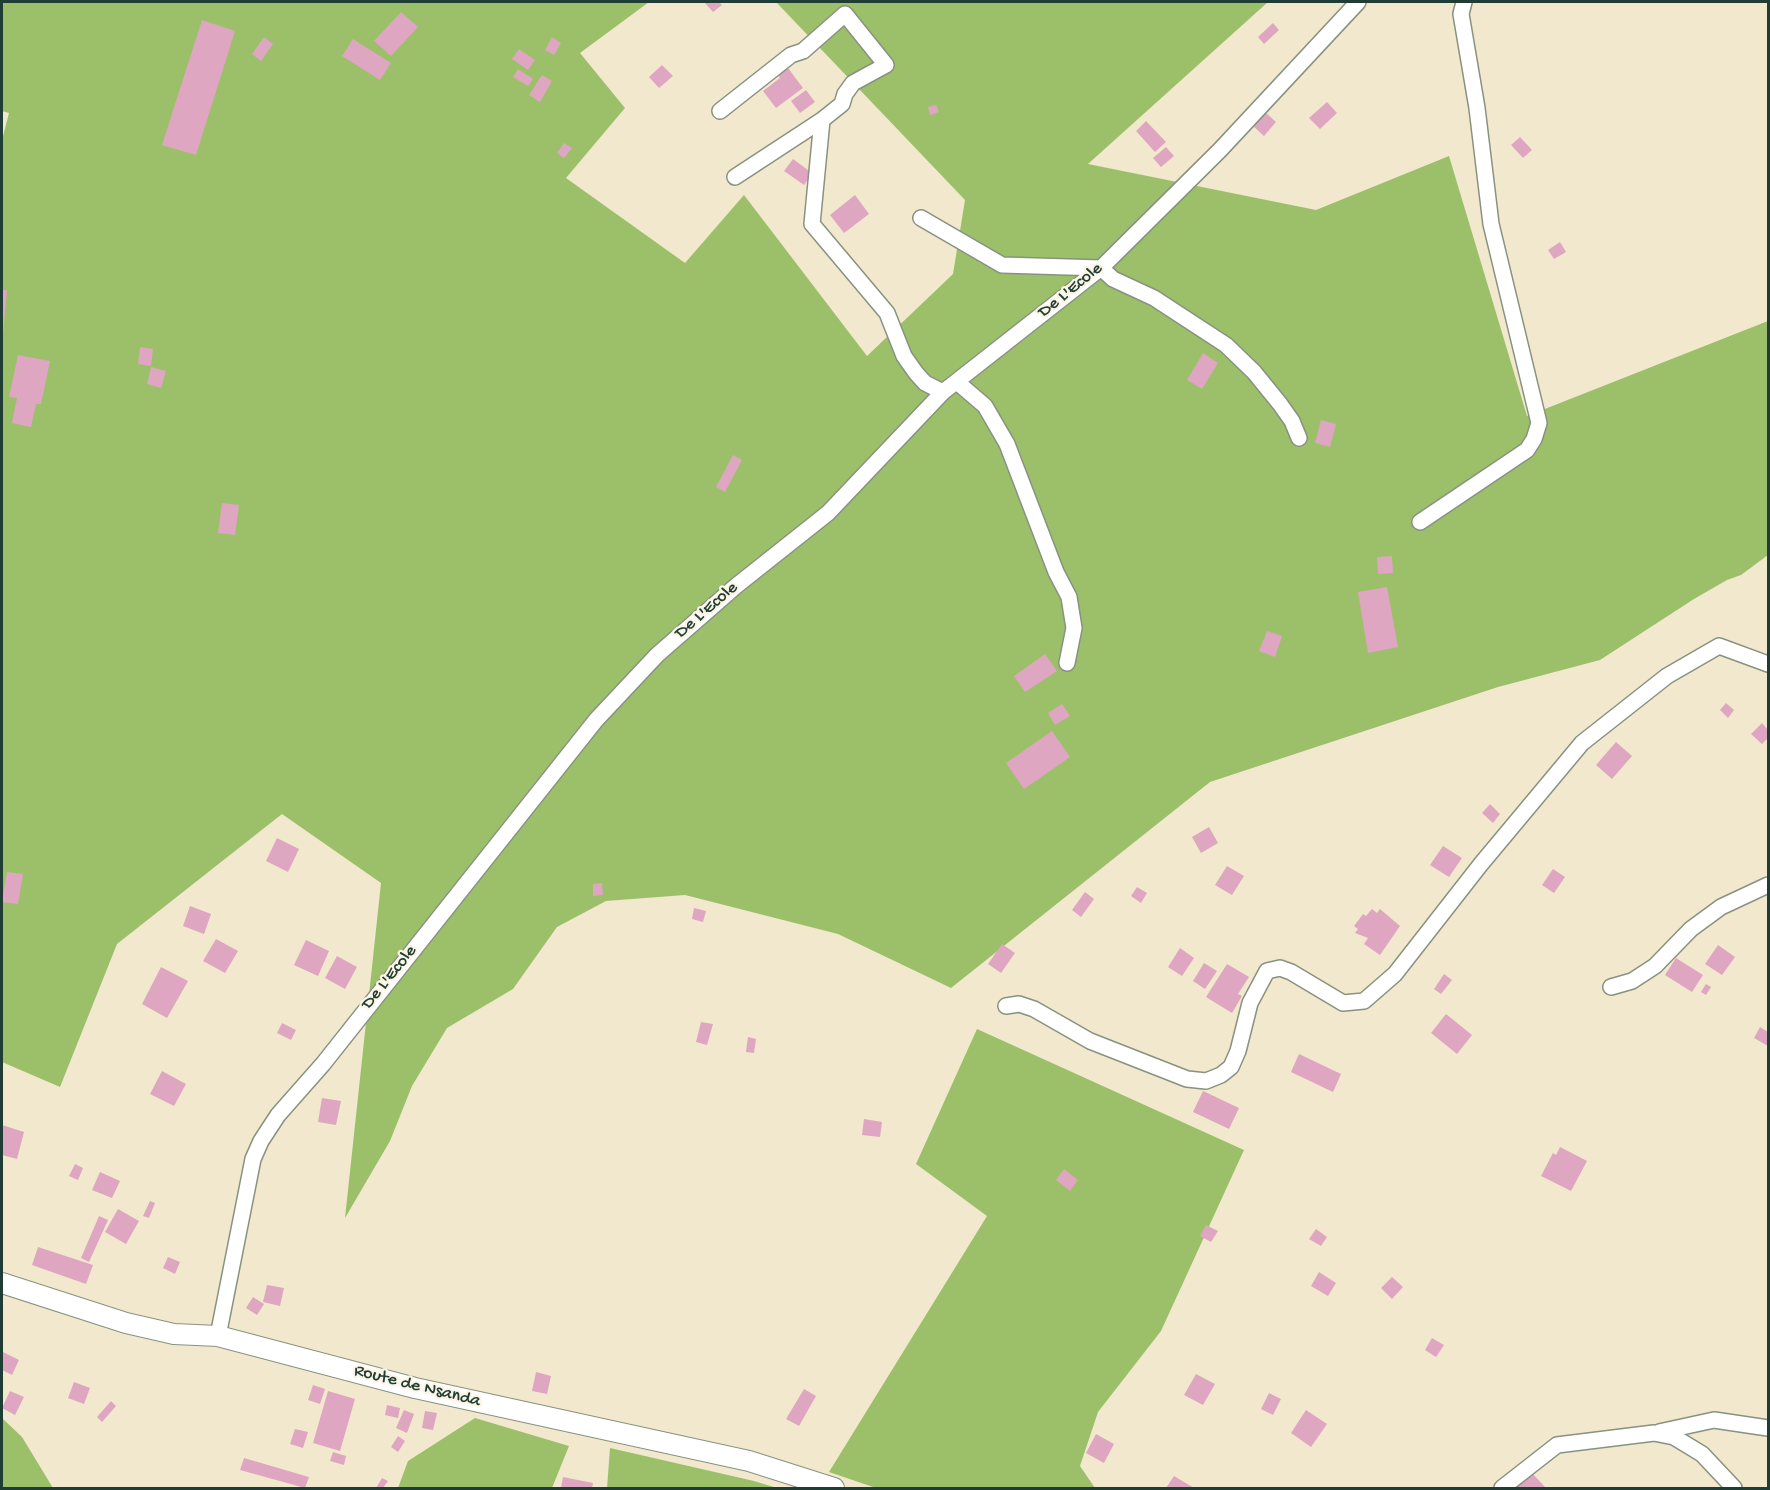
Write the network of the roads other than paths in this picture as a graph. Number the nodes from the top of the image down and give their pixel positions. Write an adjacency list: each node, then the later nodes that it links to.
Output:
1 (1358, 2): 7 (street, De L'Ecole)
2 (1464, 2): 11 (street)
3 (720, 111): 4 (street)
4 (822, 120): 5 (street); 9 (street)
5 (735, 177)
6 (921, 218): 7 (street)
7 (1101, 268): 8 (street, De L'Ecole); 10 (street)
8 (957, 382): 9 (street, De L'Ecole); 12 (street)
9 (943, 392): 18 (street, De L'Ecole)
10 (1299, 438)
11 (1420, 522)
12 (1067, 663)
13 (1768, 664): 16 (street)
14 (1768, 885): 15 (street)
15 (1611, 987)
16 (1006, 1006)
17 (2, 1283): 18 (street, Route de Nsanda)
18 (218, 1336): 21 (street, Route de Nsanda)
19 (1768, 1428): 20 (street)
20 (1654, 1433): 22 (street); 23 (street)
21 (834, 1488)
22 (1502, 1488)
23 (1734, 1488)

